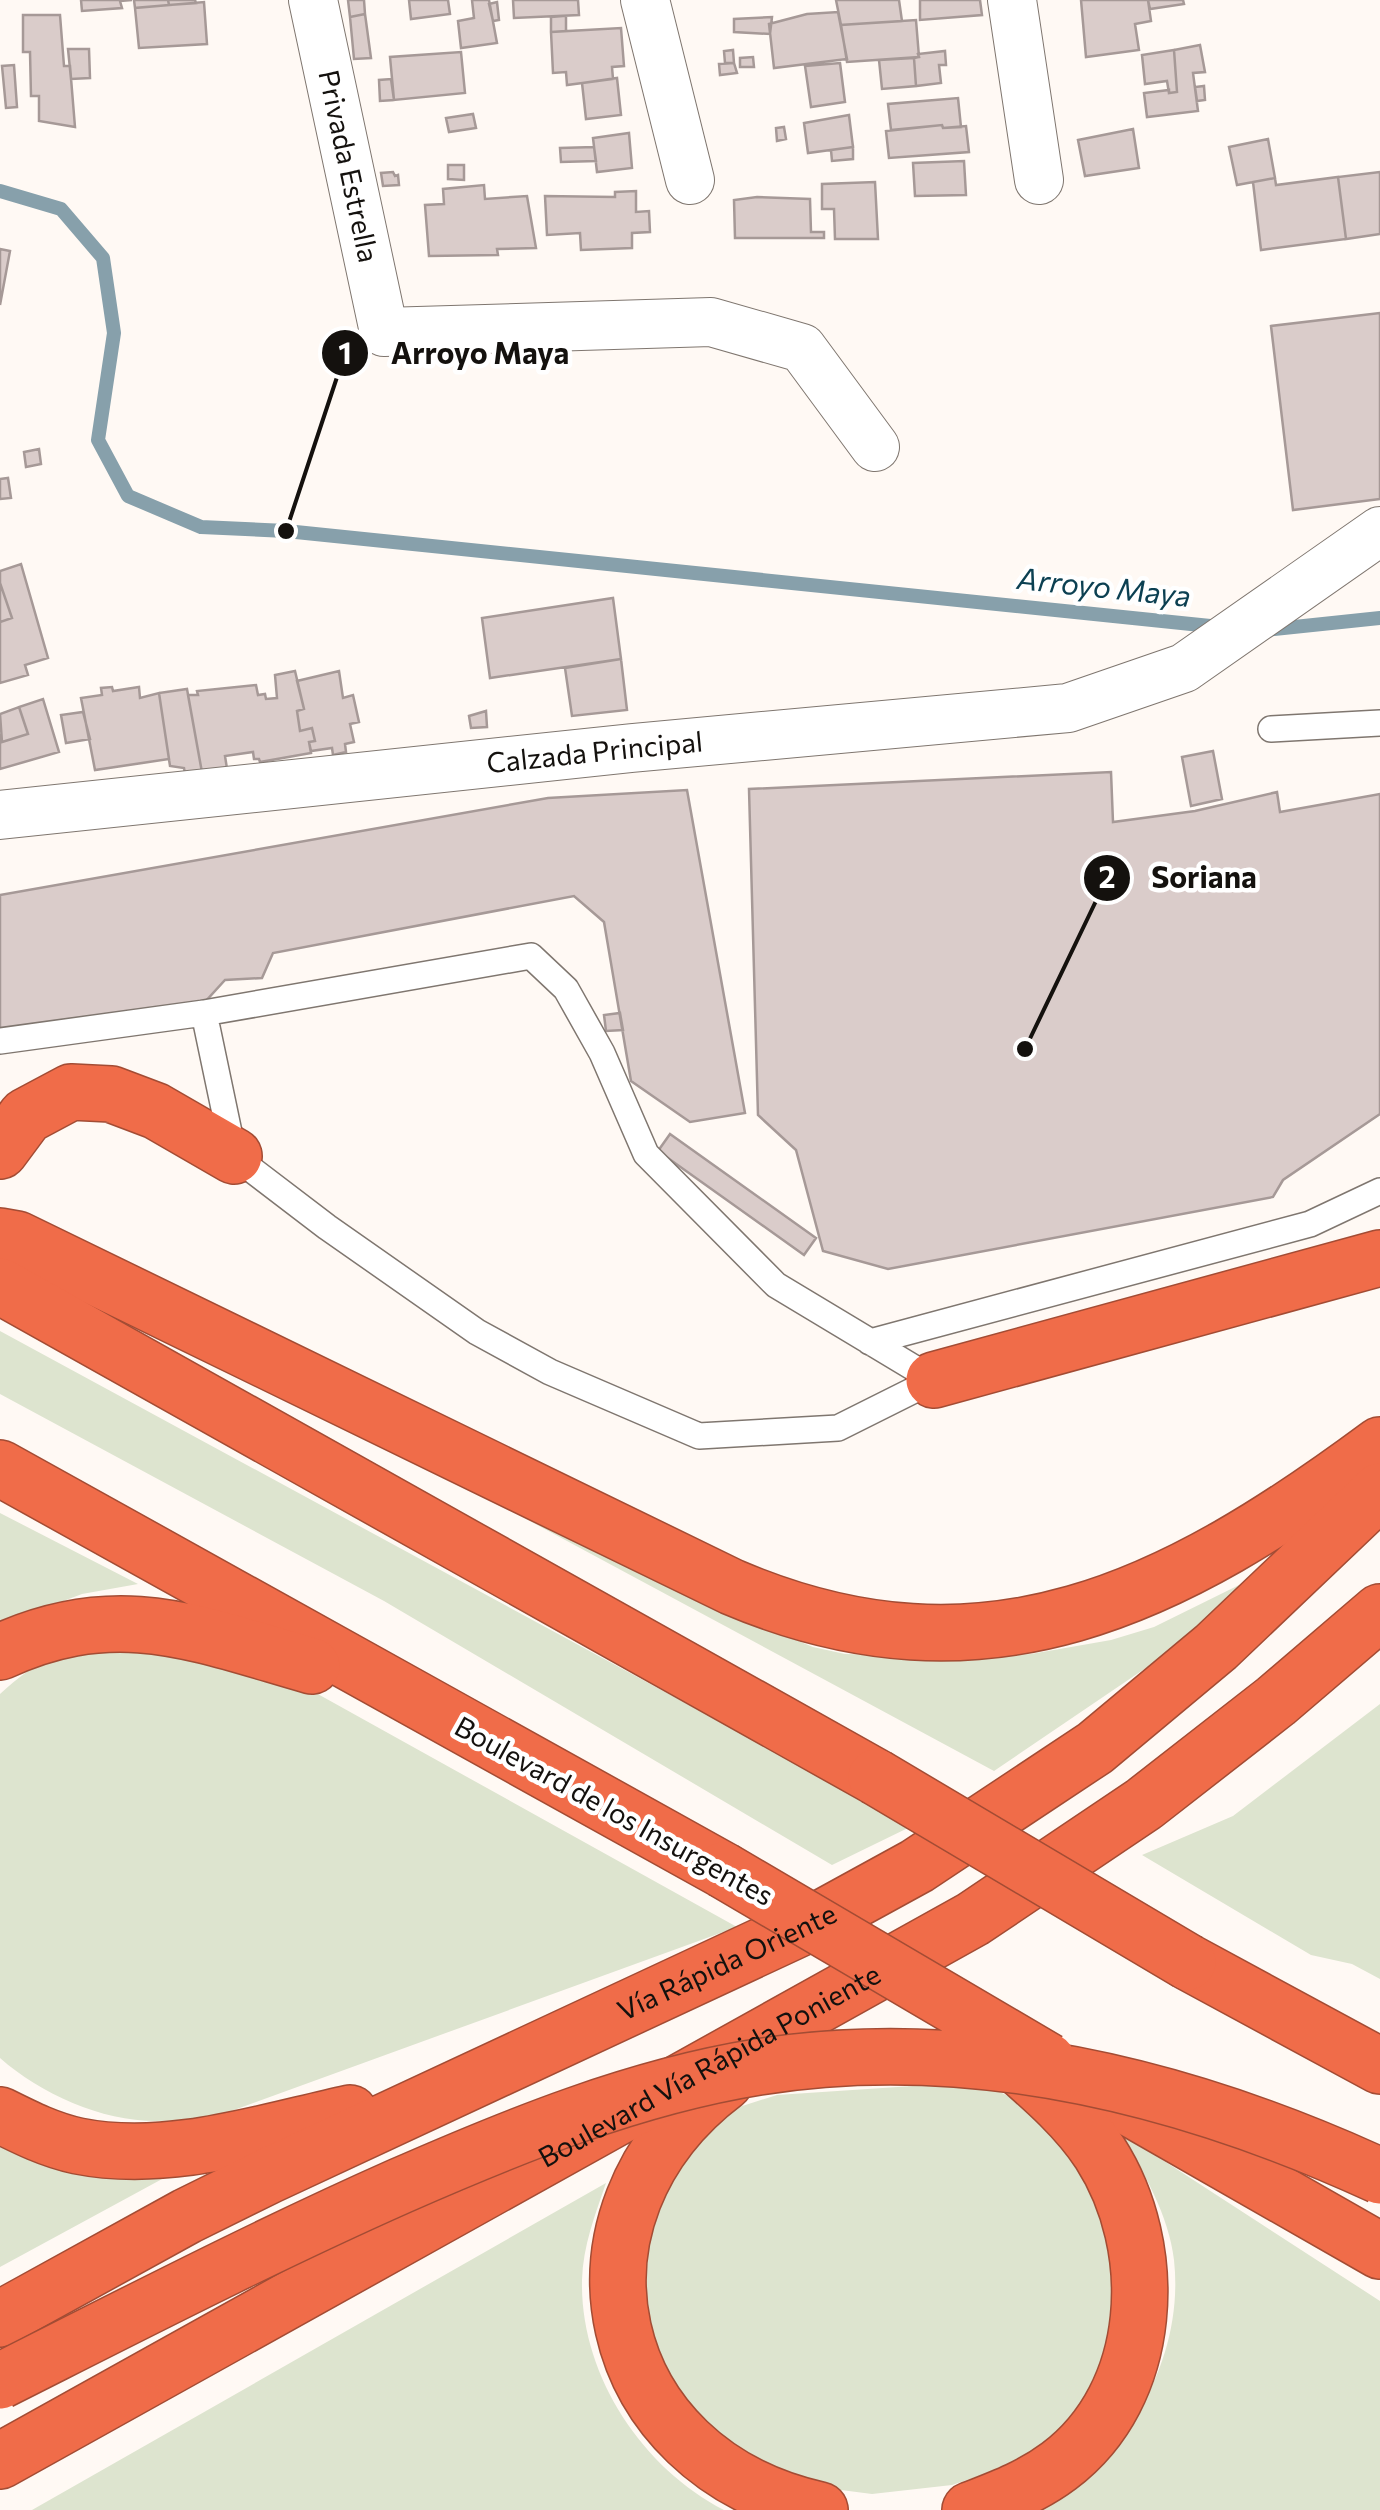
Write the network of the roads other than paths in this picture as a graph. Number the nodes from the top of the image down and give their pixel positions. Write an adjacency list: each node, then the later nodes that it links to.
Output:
1 (313, 0): 6 (street, Privada Estrella)
2 (645, 0): 4 (street)
3 (1012, 0): 5 (street)
4 (690, 180)
5 (1039, 180)
6 (876, 447)
7 (1380, 530): 10 (street, Calzada Principal)
8 (1380, 722): 9 (lane)
9 (1271, 729)
10 (0, 815)
11 (204, 1014): 12 (lane); 14 (lane); 19 (lane)
12 (0, 1041)
13 (0, 1151): 14 (highway)
14 (234, 1156): 20 (lane)
15 (1380, 1191): 19 (lane)
16 (0, 1236): 21 (highway)
17 (1380, 1258): 20 (highway)
18 (0, 1286): 30 (highway, bridge)
19 (870, 1342): 20 (lane)
20 (934, 1380)
21 (1380, 1446)
22 (0, 1468): 27 (highway, Boulevard de los Insurgentes)
23 (1380, 1491): 33 (highway, Vía Rápida Oriente)
24 (1380, 1612): 28 (highway, Boulevard Vía Rápida Poniente)
25 (1380, 1651): 28 (highway)
26 (0, 1652): 27 (highway)
27 (404, 1693): 34 (highway, Boulevard de los Insurgentes, bridge)
28 (1276, 1700): 29 (highway, Boulevard Vía Rápida Poniente)
29 (841, 1995): 40 (highway, Boulevard Vía Rápida Poniente); 41 (highway)
30 (1287, 2014): 31 (highway); 32 (highway)
31 (1380, 2051)
32 (1380, 2066)
33 (451, 2090): 35 (highway); 38 (highway, Vía Rápida Oriente)
34 (1082, 2101): 37 (highway, Boulevard de los Insurgentes); 42 (highway)
35 (0, 2115)
36 (1380, 2176): 39 (highway, bridge)
37 (1380, 2251)
38 (0, 2318)
39 (0, 2380)
40 (0, 2461)
41 (820, 2510)
42 (970, 2510)

